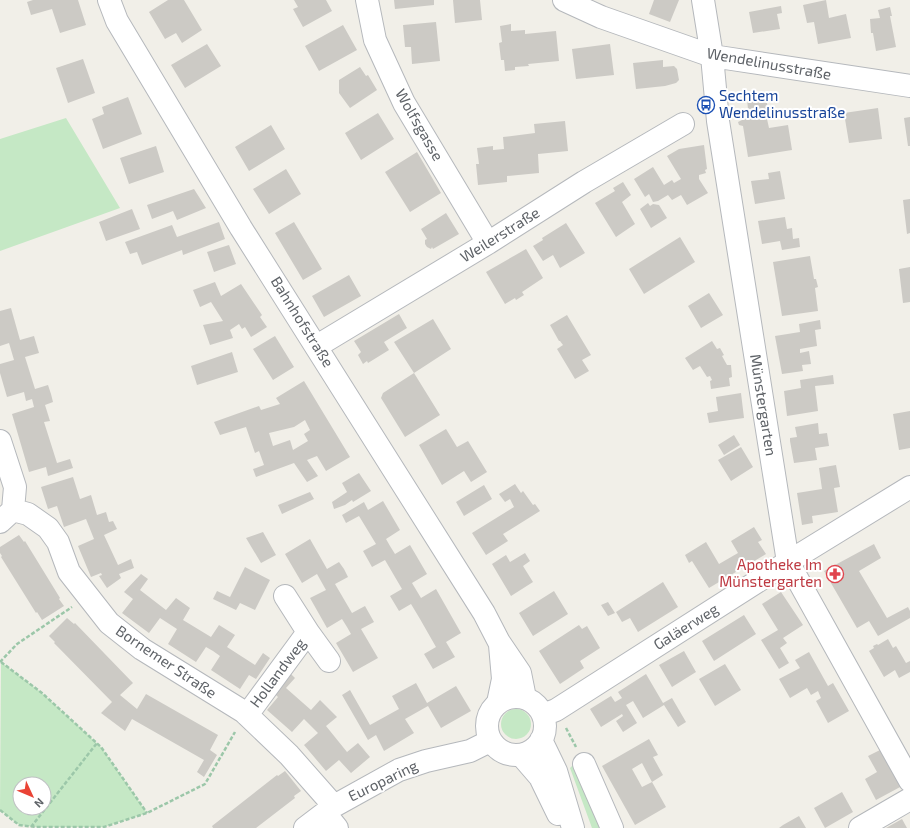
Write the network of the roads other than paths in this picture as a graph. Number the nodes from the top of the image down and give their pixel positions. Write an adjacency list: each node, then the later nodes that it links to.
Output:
1 (109, 0): 9 (street, Bahnhofstraße)
2 (367, 0): 8 (street, Wolfsgasse)
3 (564, 0): 5 (street, Wendelinusstraße)
4 (703, 0): 5 (street, Münstergarten)
5 (712, 56): 6 (street, Wendelinusstraße); 13 (street, Münstergarten)
6 (910, 86)
7 (683, 124): 8 (street, Weilerstraße)
8 (488, 243): 9 (street, Weilerstraße)
9 (317, 346): 16 (street, Bahnhofstraße)
10 (0, 440): 12 (street)
11 (910, 487): 13 (street, Galäerweg)
12 (7, 516): 21 (street, Bornemer Straße)
13 (788, 562): 20 (street, Galäerweg); 26 (street, Münstergarten)
14 (285, 596): 15 (street, Hollandweg)
15 (308, 632): 17 (street, Hollandweg); 21 (street, Hollandweg)
16 (499, 642): 18 (street, Bahnhofstraße); 19 (street, Bahnhofstraße)
17 (329, 661)
18 (525, 698): 19 (street); 20 (street)
19 (498, 703): 23 (street, Bahnhofstraße)
20 (549, 712): 22 (street)
21 (245, 714): 28 (street, Bornemer Straße)
22 (541, 740): 24 (street); 31 (street)
23 (490, 741): 24 (street); 28 (street, Europaring)
24 (521, 755): 30 (street)
25 (581, 757): 32 (street)
26 (910, 781)
27 (910, 799): 33 (street)
28 (332, 816): 29 (street, Europaring)
29 (305, 828)
30 (565, 828)
31 (573, 828)
32 (612, 828)
33 (860, 828)

